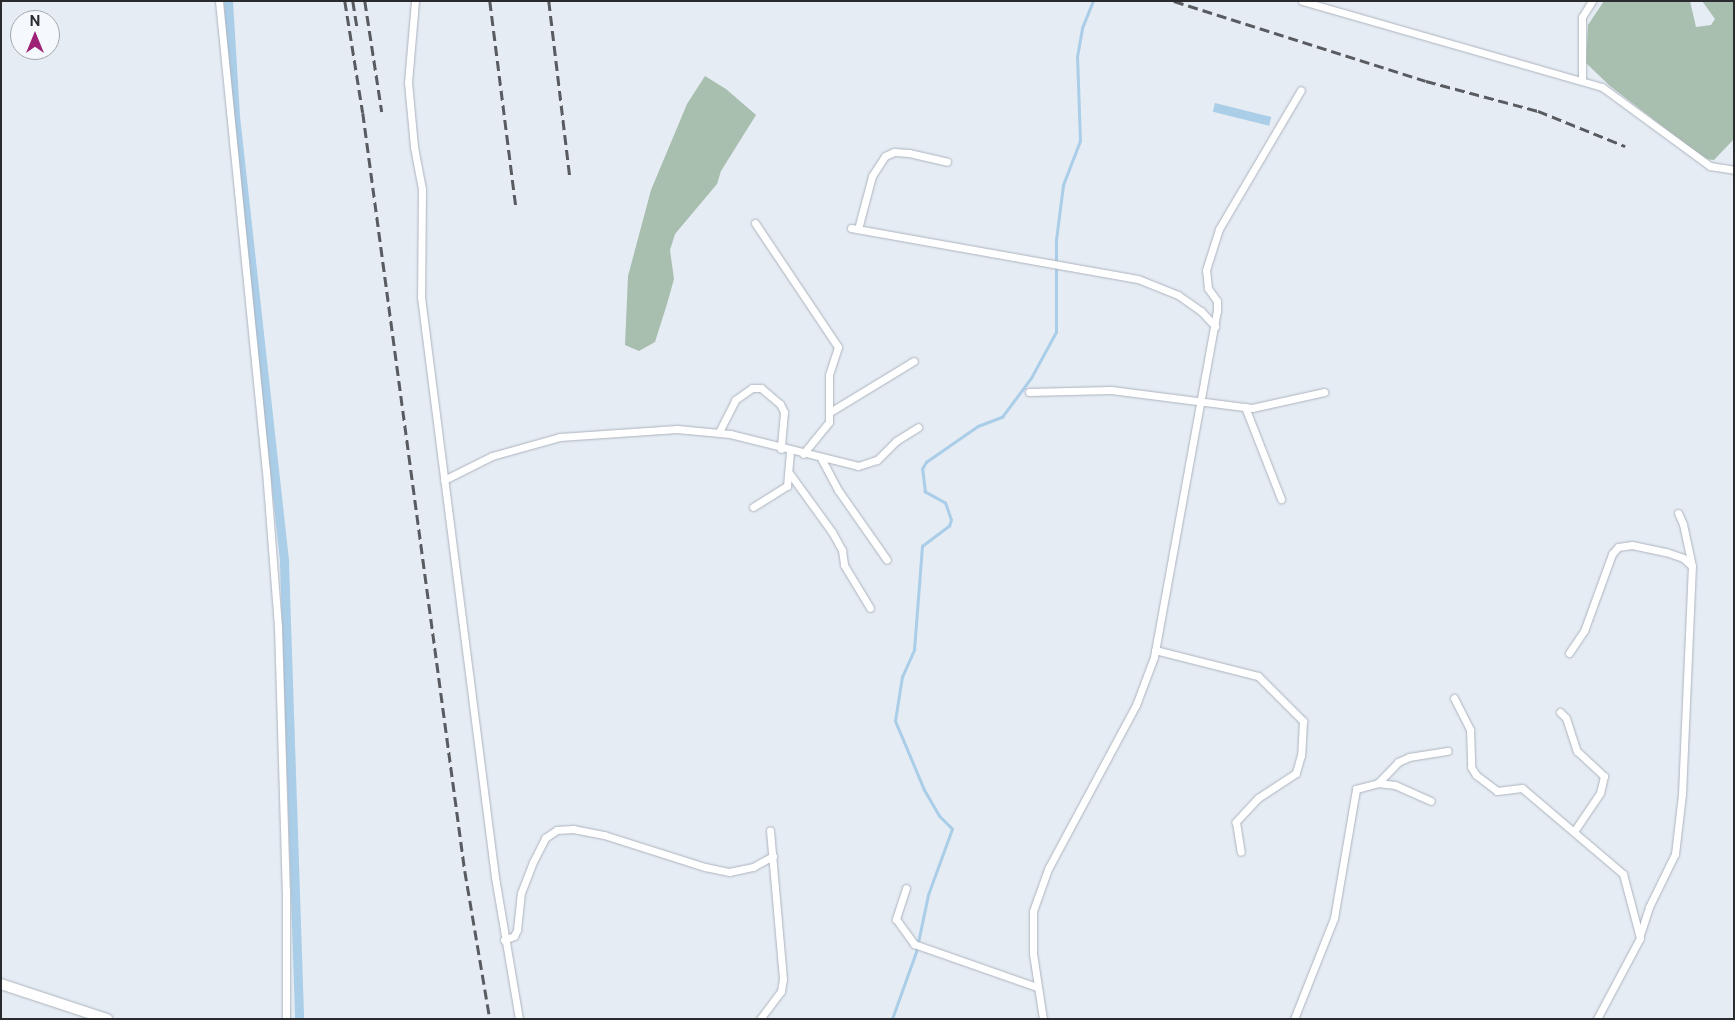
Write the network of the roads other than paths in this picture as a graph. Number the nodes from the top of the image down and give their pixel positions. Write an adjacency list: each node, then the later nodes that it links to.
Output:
1 (219, 1): 48 (street)
2 (415, 1): 24 (street)
3 (1302, 1): 5 (street)
4 (1592, 1): 5 (street)
5 (1582, 80): 8 (street)
6 (1301, 90): 10 (street)
7 (947, 162): 10 (street)
8 (1734, 170)
9 (755, 223): 16 (street)
10 (1214, 326): 14 (street)
11 (914, 361): 16 (street)
12 (1029, 392): 14 (street)
13 (1324, 392): 15 (street)
14 (1201, 401): 15 (street); 31 (street)
15 (1245, 407): 25 (street)
16 (830, 412): 21 (street)
17 (918, 427): 22 (street)
18 (718, 432): 19 (street); 19 (street); 24 (street)
19 (781, 449): 20 (street)
20 (790, 451): 21 (street); 23 (street)
21 (803, 454): 22 (street)
22 (821, 458): 28 (street)
23 (790, 474): 26 (street); 30 (street)
24 (444, 480): 44 (street)
25 (1281, 499)
26 (753, 507)
27 (1678, 514): 29 (street)
28 (887, 560)
29 (1692, 566): 32 (street); 43 (street)
30 (870, 608)
31 (1155, 650): 40 (street); 46 (street)
32 (1569, 653)
33 (1454, 698): 38 (street)
34 (1560, 712): 38 (street)
35 (1448, 751): 36 (street)
36 (1378, 783): 37 (street); 52 (street)
37 (1431, 801)
38 (1575, 830): 43 (street)
39 (770, 832): 41 (street)
40 (1241, 852)
41 (773, 856): 44 (street); 50 (street)
42 (906, 888): 46 (street)
43 (1640, 935): 53 (street)
44 (504, 940): 49 (street)
45 (1, 984): 47 (main road)
46 (1037, 987): 51 (street)
47 (107, 1019)
48 (286, 1019)
49 (519, 1019)
50 (760, 1019)
51 (1043, 1019)
52 (1294, 1019)
53 (1598, 1019)

